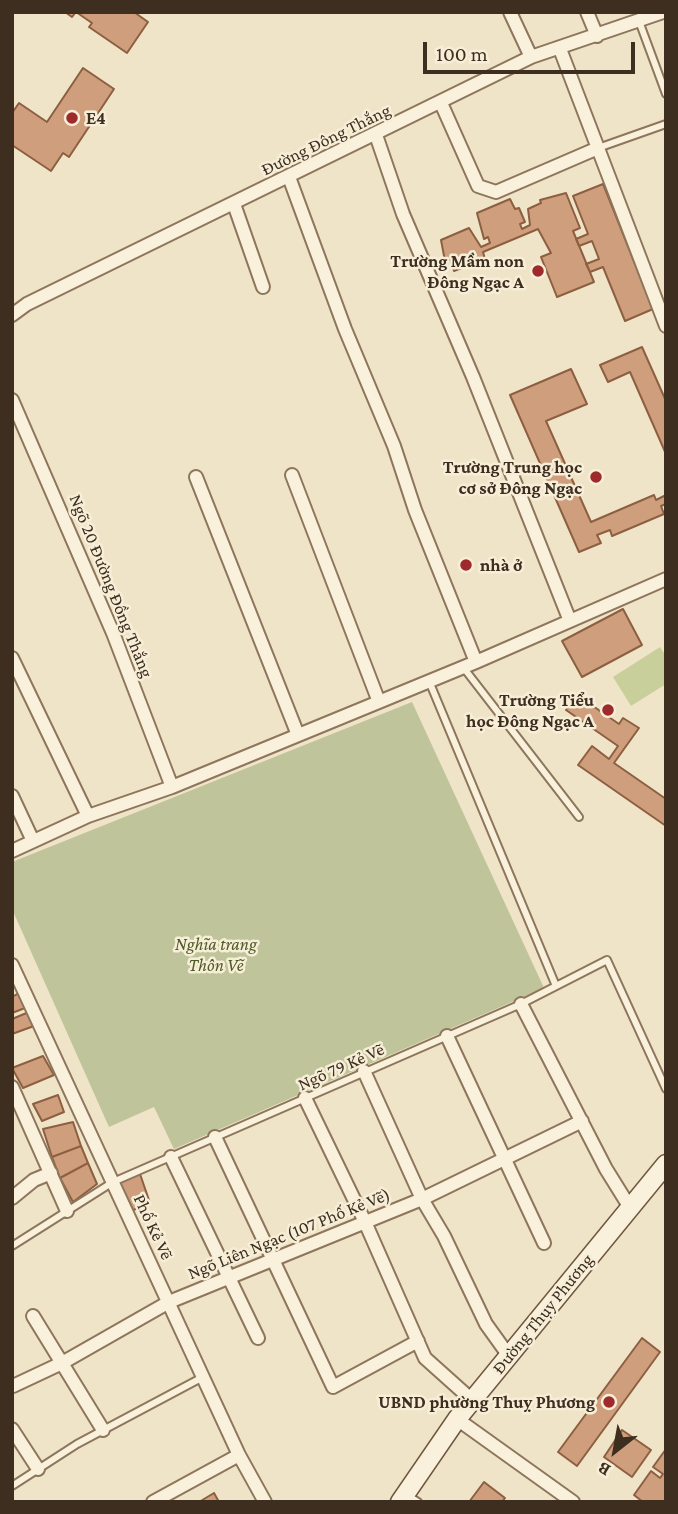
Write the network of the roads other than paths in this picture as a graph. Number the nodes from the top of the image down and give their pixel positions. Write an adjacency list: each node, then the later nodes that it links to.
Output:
1 (510, 12): 7 (street)
2 (587, 12): 5 (street)
3 (663, 12): 4 (street, Đường Đông Thắng)
4 (639, 21): 5 (street, Đường Đông Thắng); 8 (lane)
5 (597, 36): 6 (street, Đường Đông Thắng)
6 (560, 49): 7 (street, Đường Đông Thắng); 12 (street)
7 (531, 57): 9 (street, Đường Đông Thắng)
8 (666, 93)
9 (442, 103): 11 (street, Đường Đông Thắng); 12 (street)
10 (666, 124): 12 (lane)
11 (376, 135): 13 (street, Đường Đông Thắng); 23 (street)
12 (598, 148): 16 (street)
13 (289, 177): 14 (street, Đường Đông Thắng); 25 (street)
14 (234, 204): 15 (street); 17 (street, Đường Đông Thắng)
15 (263, 287)
16 (662, 304): 18 (street)
17 (12, 315)
18 (666, 326)
19 (12, 400): 32 (street, Ngõ 20 Đường Đồng Thắng)
20 (292, 475): 30 (street)
21 (196, 477): 31 (street)
22 (666, 579): 23 (street)
23 (570, 621): 25 (street)
24 (12, 658): 28 (street)
25 (476, 662): 26 (street)
26 (463, 667): 27 (street); 35 (lane)
27 (429, 681): 30 (street); 39 (lane)
28 (25, 685): 29 (street); 34 (street)
29 (12, 690)
30 (379, 702): 31 (street)
31 (298, 735): 32 (street)
32 (172, 787): 34 (street)
33 (12, 796): 36 (street)
34 (88, 816): 36 (street)
35 (579, 817)
36 (33, 841): 37 (street)
37 (12, 851)
38 (12, 965): 52 (street, Phố Kẻ Vẽ)
39 (556, 986): 40 (lane, Ngõ 79 Kẻ Vẽ); 44 (lane, Ngõ 79 Kẻ Vẽ)
40 (521, 1004): 41 (lane, Ngõ 79 Kẻ Vẽ); 46 (street)
41 (447, 1036): 42 (lane, Ngõ 79 Kẻ Vẽ); 49 (street)
42 (364, 1072): 45 (lane, Ngõ 79 Kẻ Vẽ); 54 (street)
43 (12, 1087): 51 (street)
44 (666, 1088)
45 (304, 1098): 47 (lane, Ngõ 79 Kẻ Vẽ); 57 (street)
46 (582, 1121): 49 (street, Ngõ Liên Ngạc (107 Phố Kẻ Vẽ)); 55 (street)
47 (215, 1137): 48 (lane, Ngõ 79 Kẻ Vẽ); 60 (street)
48 (170, 1157): 52 (lane, Ngõ 79 Kẻ Vẽ); 61 (street)
49 (505, 1158): 54 (street, Ngõ Liên Ngạc (107 Phố Kẻ Vẽ)); 58 (street)
50 (666, 1164): 55 (main road, Đường Thụy Phương)
51 (51, 1173): 53 (street); 56 (street)
52 (113, 1182): 56 (lane, Ngõ 79 Kẻ Vẽ); 62 (street, Phố Kẻ Vẽ)
53 (12, 1198)
54 (422, 1199): 57 (street, Ngõ Liên Ngạc (107 Phố Kẻ Vẽ)); 66 (street)
55 (629, 1206): 66 (main road, Đường Thụy Phương)
56 (67, 1211): 59 (lane, Ngõ 79 Kẻ Vẽ)
57 (365, 1222): 60 (street, Ngõ Liên Ngạc (107 Phố Kẻ Vẽ)); 65 (street)
58 (544, 1243)
59 (12, 1246)
60 (273, 1259): 61 (street, Ngõ Liên Ngạc (107 Phố Kẻ Vẽ)); 65 (street)
61 (229, 1278): 62 (street, Ngõ Liên Ngạc (107 Phố Kẻ Vẽ)); 64 (street)
62 (169, 1302): 67 (street, Ngõ Liên Ngạc (107 Phố Kẻ Vẽ)); 68 (street, Phố Kẻ Vẽ)
63 (33, 1316): 67 (street)
64 (258, 1338)
65 (418, 1341): 70 (street)
66 (509, 1356): 70 (main road, Đường Thụy Phương)
67 (62, 1363): 69 (street, Ngõ Liên Ngạc (107 Phố Kẻ Vẽ)); 73 (street)
68 (203, 1377): 73 (lane); 74 (street, Phố Kẻ Vẽ)
69 (13, 1386)
70 (473, 1401): 71 (main road, Đường Thụy Phương)
71 (457, 1419): 77 (main road, Đường Thụy Phương); 80 (street)
72 (12, 1429): 75 (street)
73 (103, 1430): 75 (lane)
74 (239, 1455): 78 (street); 79 (street, Phố Kẻ Vẽ)
75 (38, 1469): 76 (lane)
76 (12, 1486)
77 (408, 1499)
78 (153, 1502)
79 (265, 1502)
80 (573, 1502)

